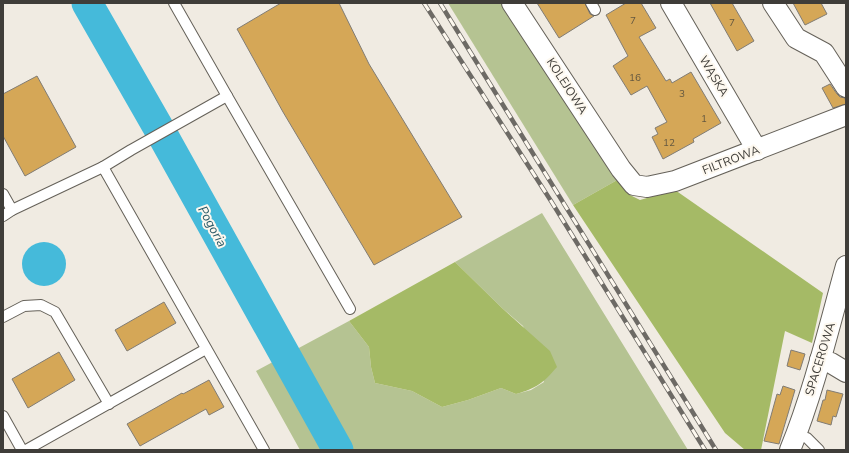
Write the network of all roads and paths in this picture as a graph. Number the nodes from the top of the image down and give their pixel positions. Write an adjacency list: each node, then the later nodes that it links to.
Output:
1 (174, 3): 6 (lane)
2 (512, 3): 10 (street, KOLEJOWA)
3 (671, 3): 8 (street, WĄSKA)
4 (773, 3): 5 (street)
5 (846, 88)
6 (227, 96): 9 (lane); 15 (lane)
7 (846, 115): 8 (street, FILTROWA)
8 (757, 150): 10 (street, FILTROWA)
9 (103, 167): 12 (lane); 17 (lane)
10 (621, 169)
11 (3, 194): 12 (lane)
12 (12, 210): 13 (lane)
13 (3, 216)
14 (846, 266): 18 (street, SPACEROWA)
15 (350, 308)
16 (3, 318): 20 (lane)
17 (206, 349): 20 (lane); 25 (lane)
18 (820, 360): 19 (street); 22 (street, SPACEROWA)
19 (846, 372)
20 (109, 404): 24 (lane)
21 (3, 416): 23 (lane)
22 (793, 442): 26 (lane)
23 (22, 450)
24 (26, 450)
25 (264, 450)
26 (819, 450)

